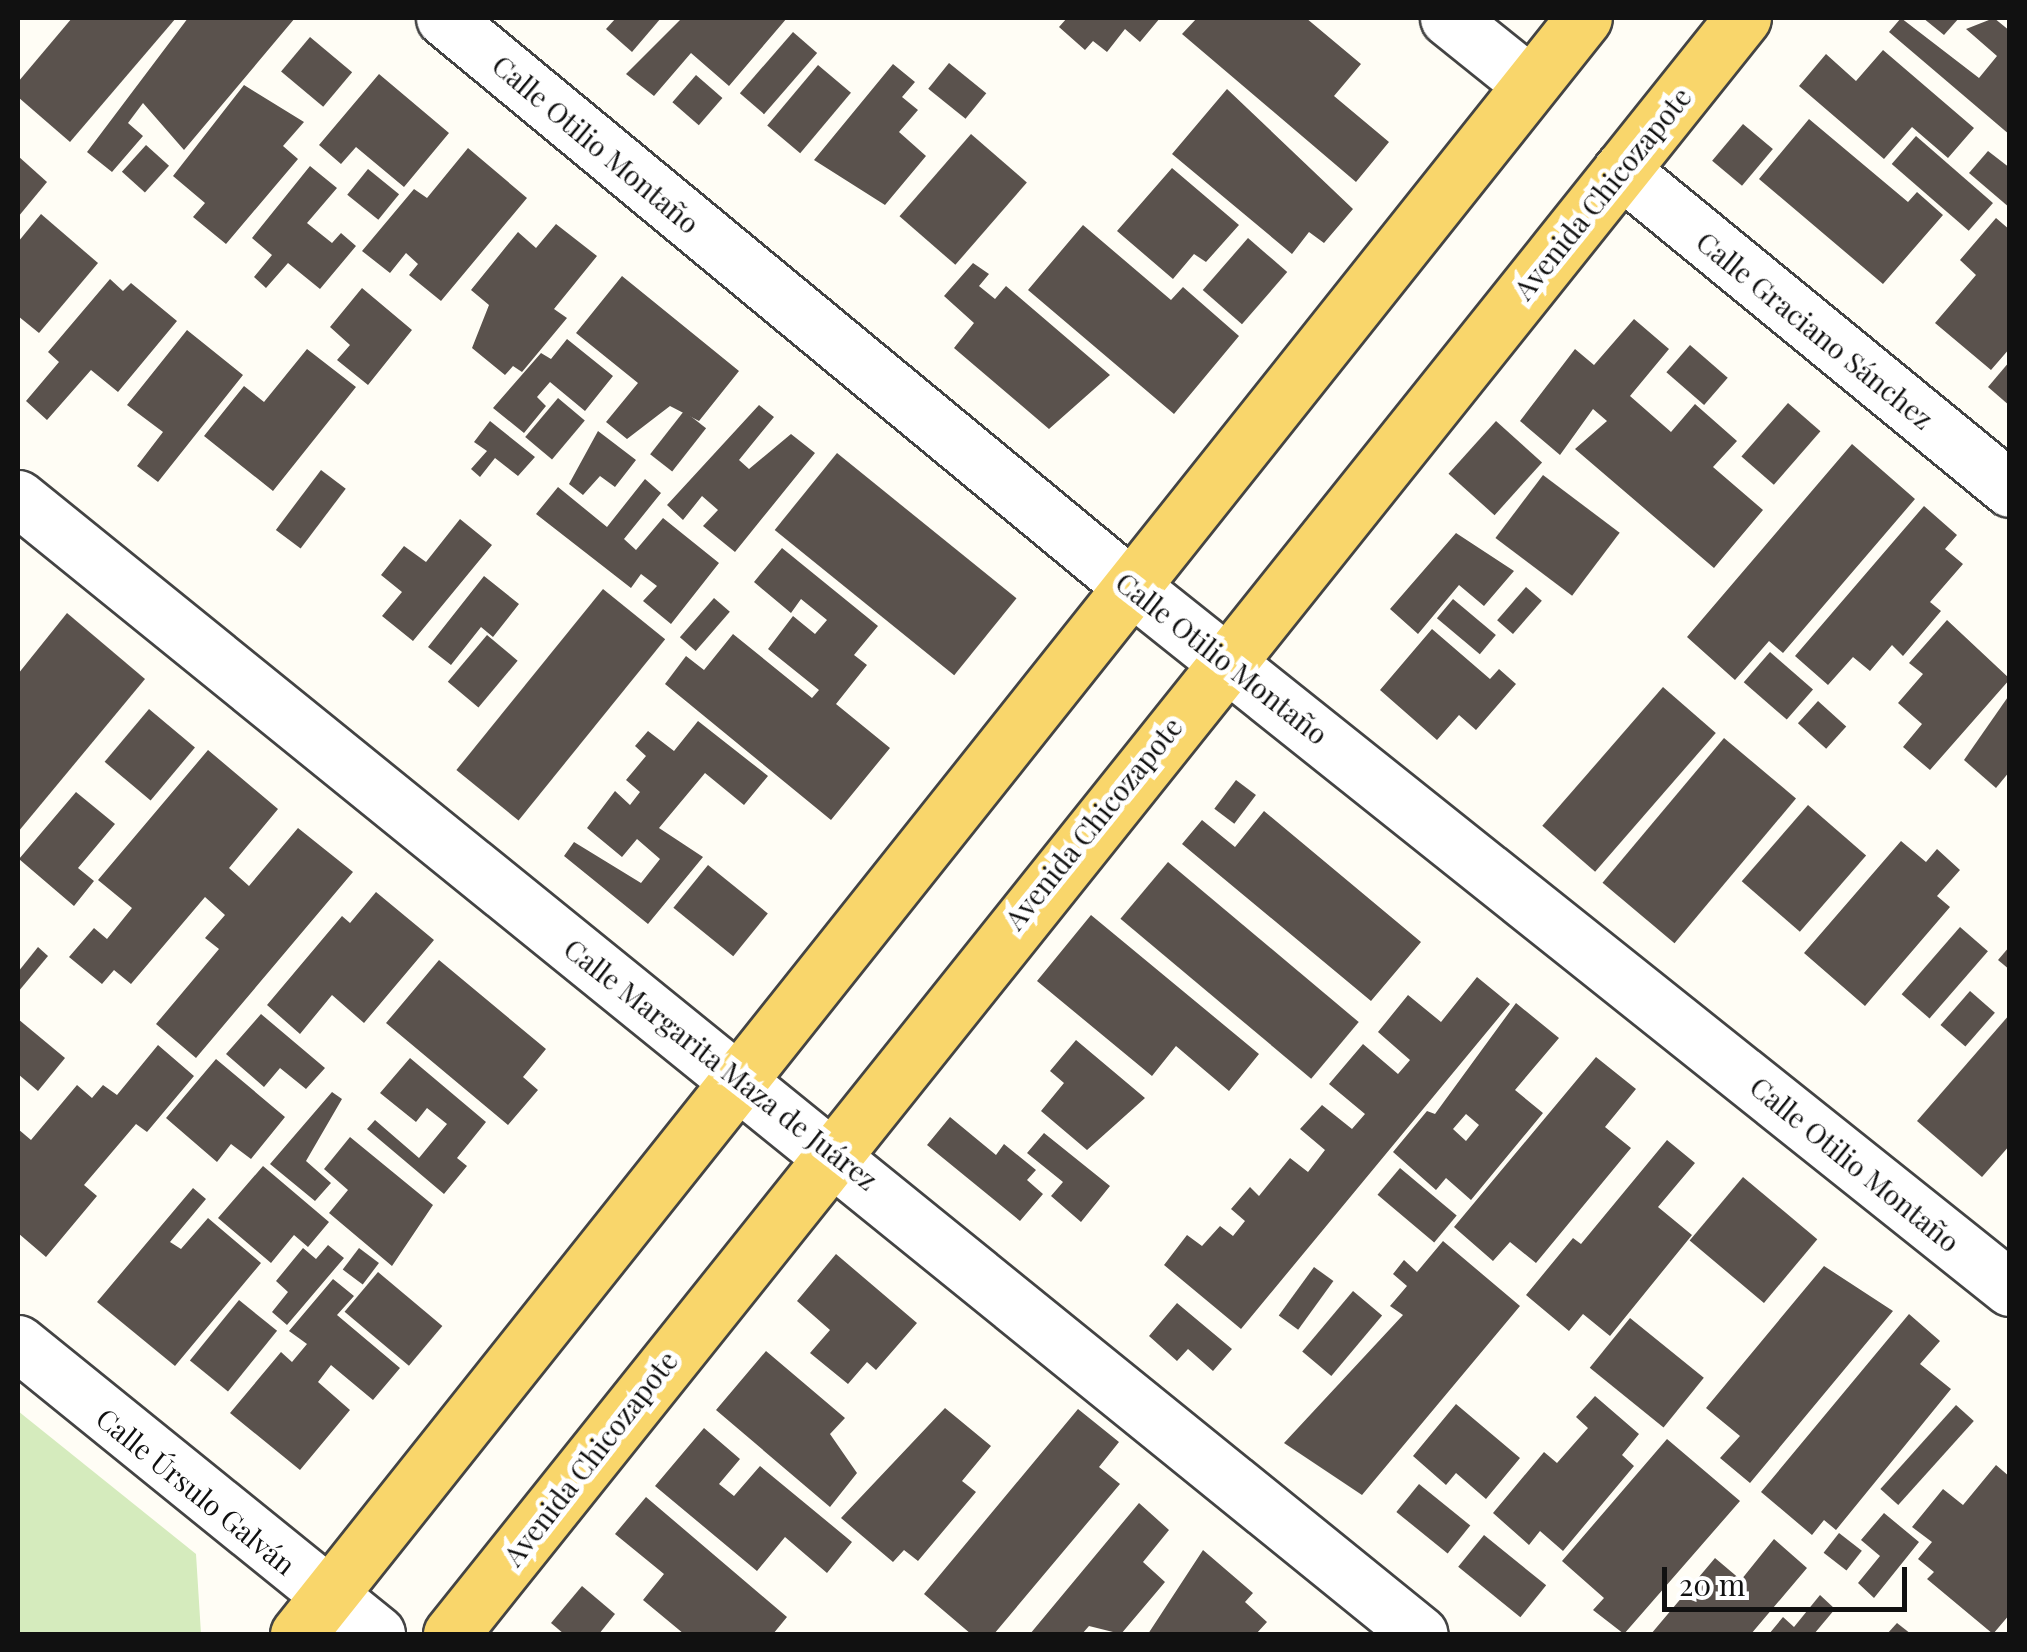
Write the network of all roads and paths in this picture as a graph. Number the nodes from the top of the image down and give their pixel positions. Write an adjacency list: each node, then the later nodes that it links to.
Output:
1 (444, 18): 9 (street, Calle Otilio Montaño)
2 (1448, 18): 5 (street)
3 (1584, 18): 5 (main road)
4 (1743, 18): 6 (main road, Avenida Chicozapote)
5 (1530, 84): 9 (main road)
6 (1621, 170): 7 (street, Calle Graciano Sánchez); 10 (main road, Avenida Chicozapote)
7 (2010, 489)
8 (18, 498): 11 (street, Calle Margarita Maza de Juárez)
9 (1133, 588): 10 (street, Calle Otilio Montaño); 11 (main road)
10 (1224, 658): 12 (main road, Avenida Chicozapote); 13 (street, Calle Otilio Montaño)
11 (736, 1080): 12 (street, Calle Margarita Maza de Juárez); 15 (main road)
12 (831, 1150): 17 (main road, Avenida Chicozapote); 18 (street, Calle Margarita Maza de Juárez)
13 (2010, 1288)
14 (18, 1344): 15 (street, Calle Úrsulo Galván)
15 (313, 1616): 16 (street, Calle Úrsulo Galván)
16 (377, 1634)
17 (451, 1634)
18 (1420, 1634)

